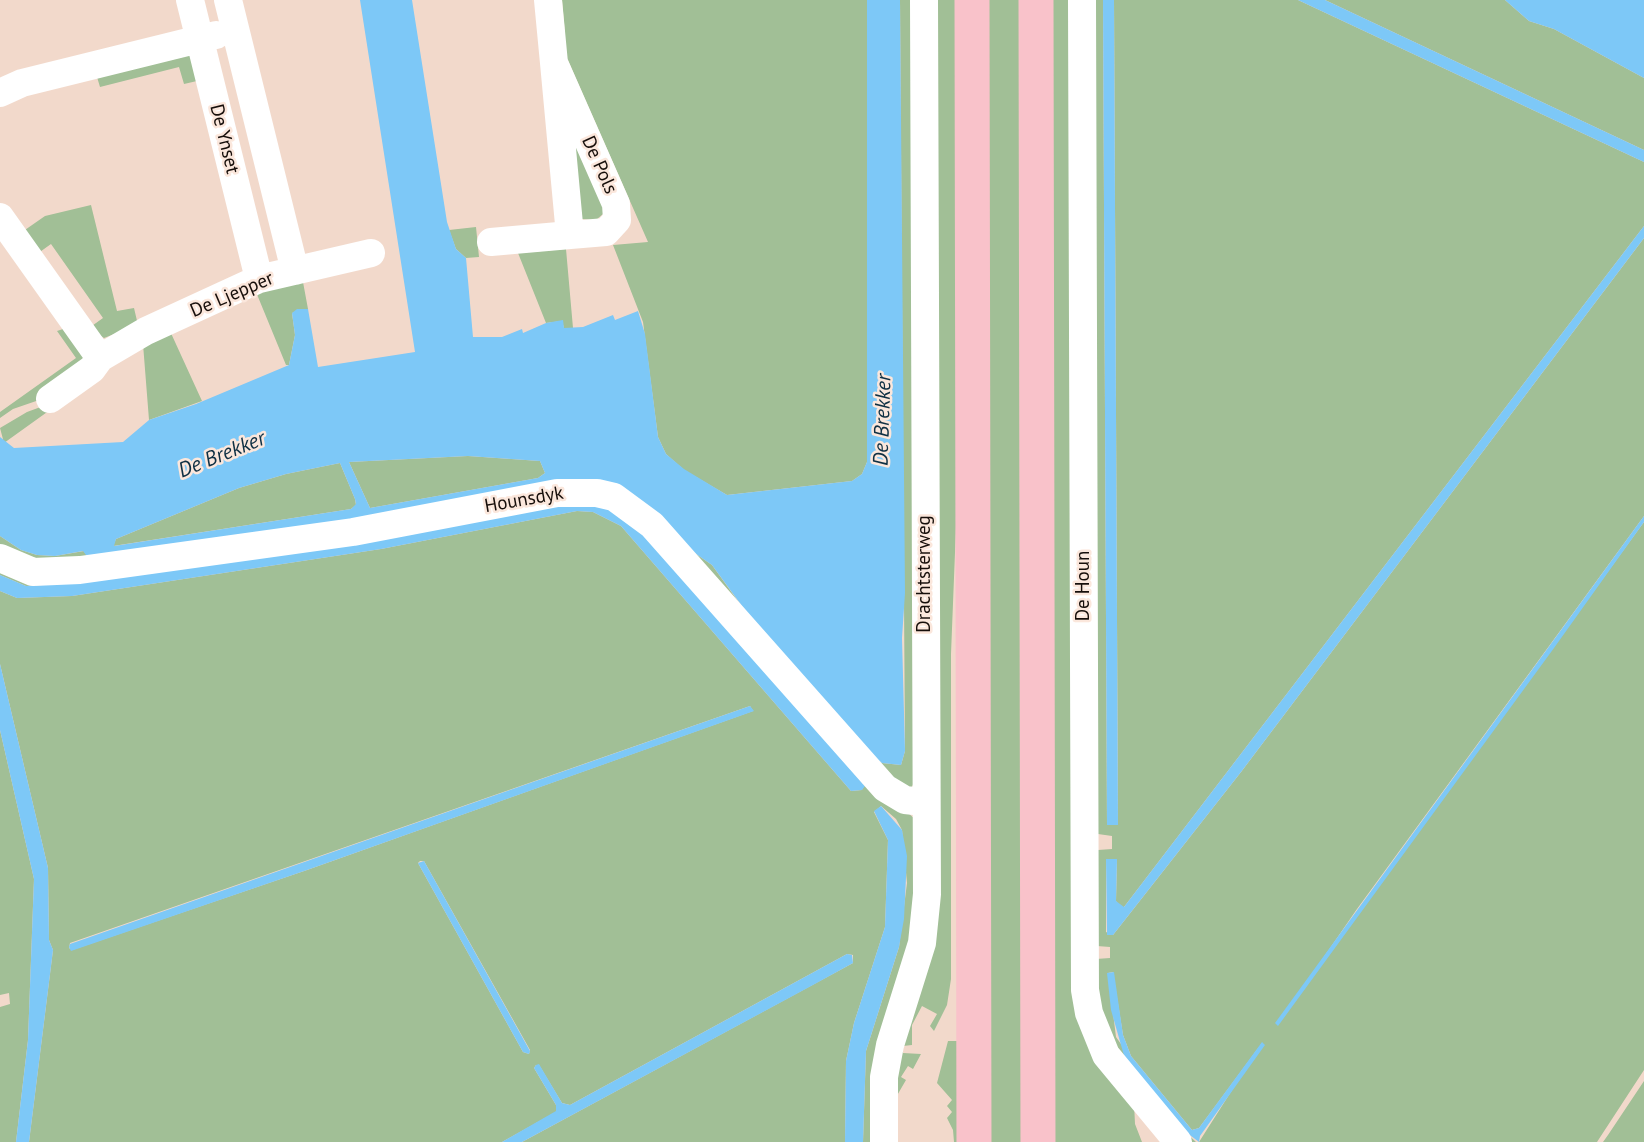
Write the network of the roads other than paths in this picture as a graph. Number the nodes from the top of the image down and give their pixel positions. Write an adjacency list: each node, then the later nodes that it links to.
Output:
1 (190, 0): 9 (street, De Ynset)
2 (228, 0): 8 (street, De Ynset)
3 (548, 0): 10 (street, De Pols)
4 (924, 0): 21 (street, Drachtsterweg)
5 (972, 0): 23 (main road)
6 (1035, 0): 24 (main road)
7 (1082, 0): 25 (street, De Houn)
8 (236, 30): 9 (street); 16 (street, De Ynset)
9 (200, 39): 11 (street); 17 (street, De Ynset)
10 (554, 63): 13 (street, De Pols); 13 (street, De Pols)
11 (0, 93)
12 (0, 217): 18 (street)
13 (570, 235): 14 (street, De Pols)
14 (491, 242)
15 (372, 253): 16 (street, De Ljepper)
16 (295, 271): 17 (street, De Ljepper)
17 (259, 279): 18 (street, De Ljepper)
18 (100, 358): 19 (street, De Ljepper)
19 (50, 399)
20 (0, 558): 21 (street, Hounsdyk)
21 (925, 802): 22 (street, Drachtsterweg)
22 (884, 1142)
23 (974, 1142)
24 (1038, 1142)
25 (1178, 1142)

